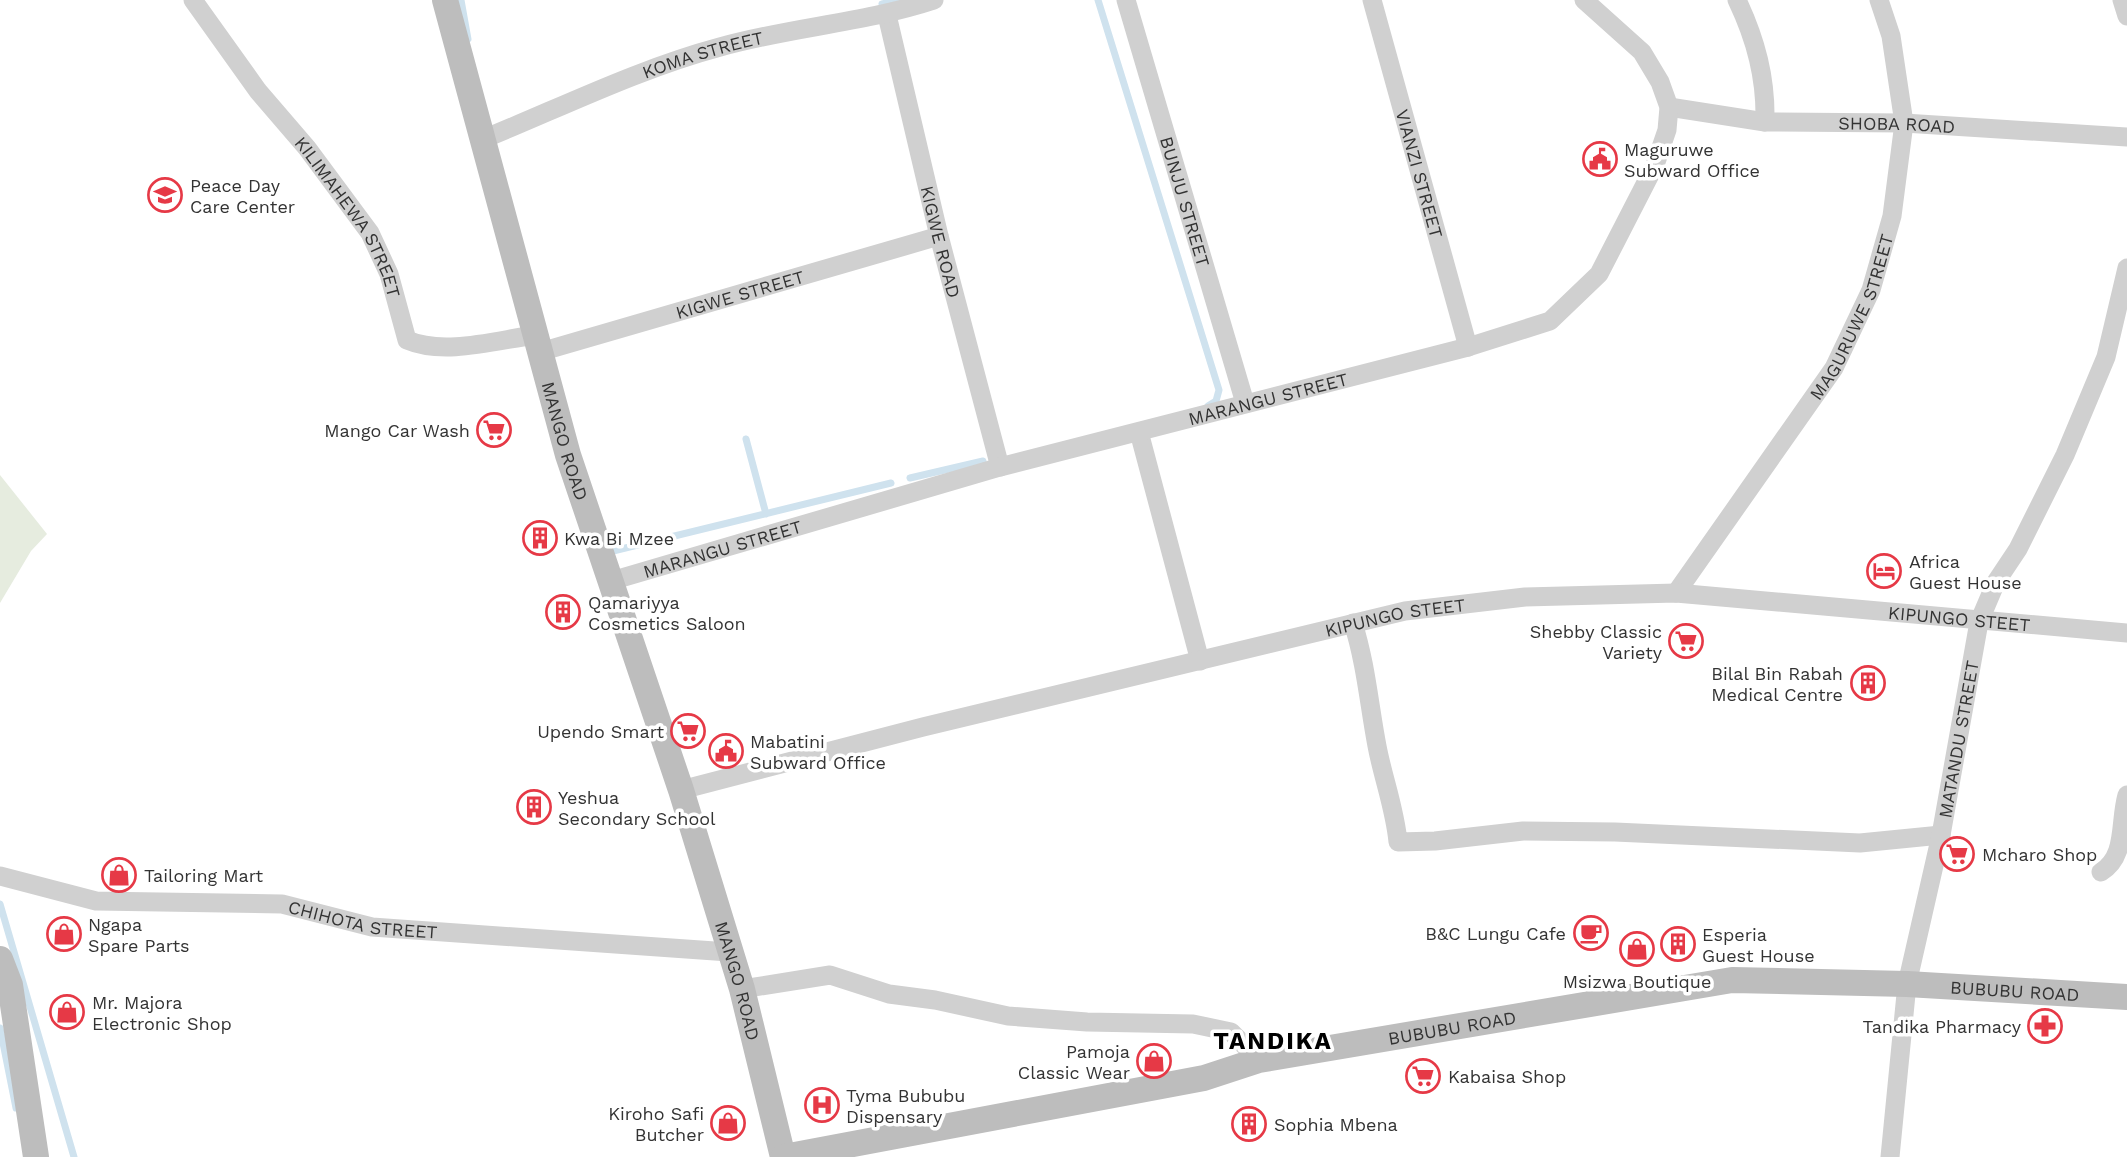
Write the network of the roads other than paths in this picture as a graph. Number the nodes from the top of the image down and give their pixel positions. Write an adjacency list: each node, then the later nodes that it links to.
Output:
1 (193, 0): 19 (street, KILIMAHEWA STREET)
2 (446, 0): 16 (street, MANGO ROAD)
3 (934, 0): 10 (street, KOMA STREET)
4 (1126, 0): 21 (street, BUNJU STREET)
5 (1372, 0): 20 (street, VIANZI STREET)
6 (1584, 0): 12 (street, MARANGU STREET)
7 (1737, 0): 13 (street)
8 (1879, 0): 14 (street, MAGURUWE STREET)
9 (2122, 0): 11 (street)
10 (887, 15): 16 (street, KOMA STREET); 17 (street, KIGWE ROAD)
11 (2127, 16)
12 (1668, 107): 13 (street, SHOBA ROAD); 20 (street, MARANGU STREET)
13 (1765, 122): 14 (street, SHOBA ROAD)
14 (1904, 122): 15 (street, SHOBA ROAD); 25 (street, MAGURUWE STREET)
15 (2127, 137)
16 (481, 140): 19 (street, MANGO ROAD)
17 (939, 236): 19 (street, KIGWE STREET); 23 (street, KIGWE ROAD)
18 (2127, 268): 26 (street, MATANDU STREET)
19 (538, 344): 24 (street, MANGO ROAD)
20 (1468, 347): 21 (street, MARANGU STREET)
21 (1245, 403): 22 (street, MARANGU STREET)
22 (1139, 432): 23 (street, MARANGU STREET); 29 (street)
23 (1000, 467): 24 (street, MARANGU STREET)
24 (611, 581): 30 (street, MANGO ROAD)
25 (1675, 593): 26 (street, KIPUNGO STEET); 27 (street, KIPUNGO STEET)
26 (1979, 622): 28 (street, KIPUNGO STEET); 32 (street, MATANDU STREET)
27 (1353, 623): 29 (street, KIPUNGO STEET); 32 (street)
28 (2127, 633)
29 (1200, 661): 30 (street, KIPUNGO STEET)
30 (681, 790): 35 (street, MANGO ROAD)
31 (2127, 795): 33 (street)
32 (1941, 835): 37 (street, MATANDU STREET)
33 (2101, 872)
34 (0, 876): 35 (street, CHIHOTA STREET)
35 (729, 952): 38 (street, MANGO ROAD)
36 (0, 959): 41 (street)
37 (1907, 984): 39 (street, BUBUBU ROAD); 40 (street, BUBUBU ROAD); 43 (street, MATANDU STREET)
38 (741, 989): 40 (street); 42 (street, MANGO ROAD)
39 (2127, 996)
40 (1259, 1060): 42 (street, BUBUBU ROAD)
41 (36, 1157)
42 (783, 1157)
43 (1891, 1157)

